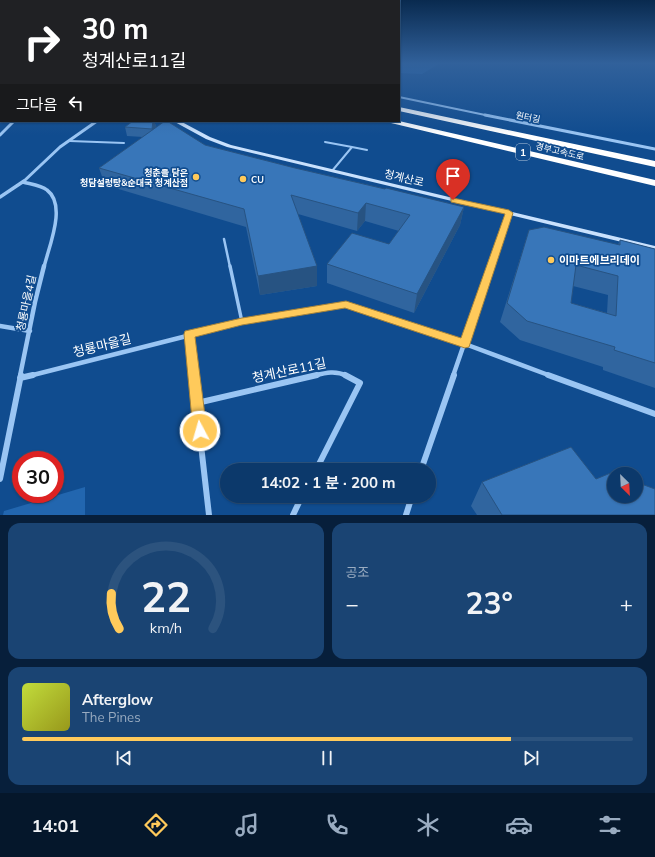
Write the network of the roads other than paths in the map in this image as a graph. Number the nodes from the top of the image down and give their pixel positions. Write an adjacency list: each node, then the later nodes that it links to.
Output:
1 (400, 97): 12 (street, 원터길)
2 (400, 109): 14 (highway, 경부고속도로 / 1)
3 (13, 122): 7 (street)
4 (96, 122): 8 (street)
5 (178, 122): 15 (street, 청계산로)
6 (394, 122): 17 (highway, 경부고속도로 / 1)
7 (0, 135)
8 (70, 141): 10 (lane); 16 (street)
9 (325, 142): 11 (lane)
10 (124, 143)
11 (352, 147): 13 (lane); 15 (lane)
12 (655, 149)
13 (367, 150)
14 (655, 164)
15 (332, 171): 19 (street, 청계산로)
16 (23, 182): 18 (street); 24 (street, 청룡마을4길)
17 (655, 183)
18 (0, 197)
19 (509, 213): 21 (street, 청계산로); 26 (street)
20 (224, 239): 22 (lane)
21 (655, 248)
22 (242, 322): 25 (street); 26 (street)
23 (0, 326): 24 (street)
24 (30, 331): 27 (street, 청룡마을4길)
25 (189, 334): 27 (street, 청룡마을길); 28 (street)
26 (465, 344): 29 (street); 32 (street)
27 (20, 378): 30 (street, 청룡마을4길)
28 (197, 403): 31 (street, 청계산로11길); 36 (street)
29 (655, 414)
30 (3, 449): 33 (street, 청룡마을4길)
31 (320, 463)
32 (423, 463)
33 (0, 480)
34 (299, 503): 37 (street)
35 (410, 503): 38 (street)
36 (210, 515)
37 (293, 515)
38 (406, 515)

